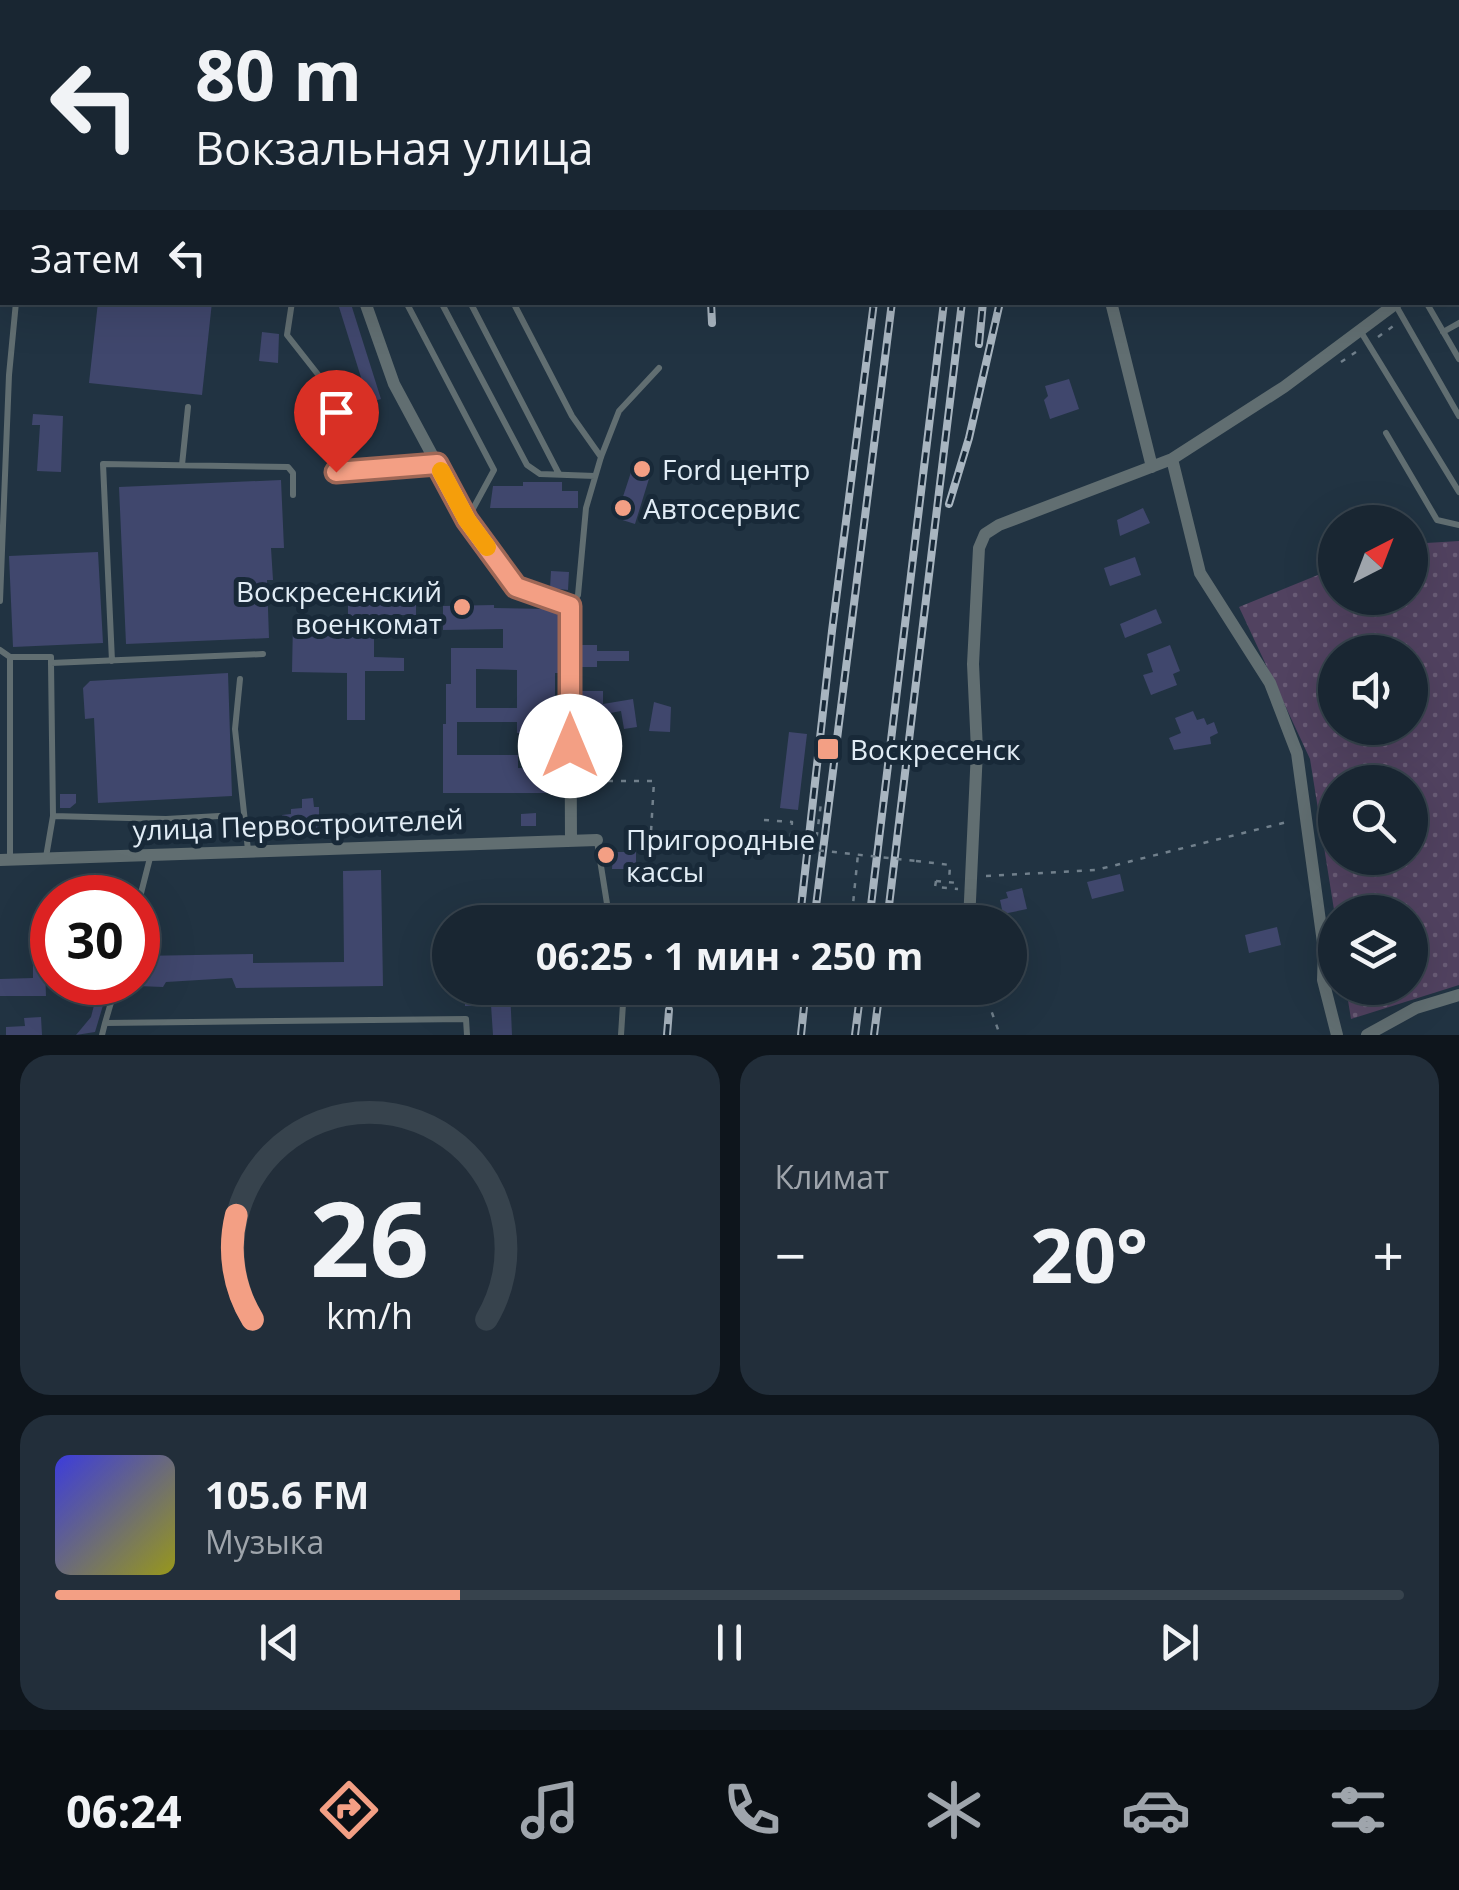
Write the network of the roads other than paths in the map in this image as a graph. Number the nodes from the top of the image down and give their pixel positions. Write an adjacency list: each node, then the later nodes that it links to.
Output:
1 (16, 305): 31 (lane)
2 (292, 305): 22 (lane)
3 (366, 305): 22 (street)
4 (408, 305): 29 (lane)
5 (443, 305): 25 (lane)
6 (472, 305): 25 (lane)
7 (515, 305): 20 (lane)
8 (1113, 305): 24 (street)
9 (1395, 305): 13 (street)
10 (1397, 305): 18 (lane)
11 (1428, 305): 14 (lane)
12 (1459, 323): 14 (lane)
13 (1360, 331): 21 (street); 27 (lane)
14 (1443, 332): 15 (lane)
15 (1459, 360)
16 (659, 368): 20 (lane)
17 (188, 407): 23 (lane)
18 (1459, 416)
19 (1386, 433): 30 (lane)
20 (601, 457): 26 (lane)
21 (1172, 459): 24 (street); 57 (street)
22 (437, 464): 29 (street)
23 (182, 465): 28 (lane); 36 (lane)
24 (1152, 467): 49 (street)
25 (560, 475): 26 (lane)
26 (595, 476): 32 (lane)
27 (1459, 492)
28 (293, 495)
29 (467, 520): 32 (street)
30 (1459, 525)
31 (0, 600)
32 (570, 606): 41 (street)
33 (0, 650): 35 (lane)
34 (263, 654): 36 (lane)
35 (10, 657): 37 (lane); 46 (lane)
36 (112, 661): 37 (lane)
37 (51, 664): 39 (lane)
38 (240, 679): 43 (lane)
39 (52, 816): 40 (lane); 45 (lane)
40 (219, 816)
41 (570, 840): 42 (street, улица Первостроителей); 43 (street, улица Первостроителей)
42 (597, 840): 48 (lane)
43 (248, 850): 44 (street, улица Первостроителей)
44 (152, 852): 45 (street, улица Первостроителей); 47 (lane)
45 (46, 858): 46 (street, улица Первостроителей)
46 (5, 860)
47 (146, 875)
48 (607, 905)
49 (969, 905)
50 (1459, 995): 58 (street)
51 (110, 1005): 53 (lane)
52 (623, 1005): 56 (lane)
53 (106, 1023): 54 (lane); 55 (lane)
54 (102, 1035)
55 (467, 1035)
56 (622, 1035)
57 (1338, 1035)
58 (1367, 1035)

